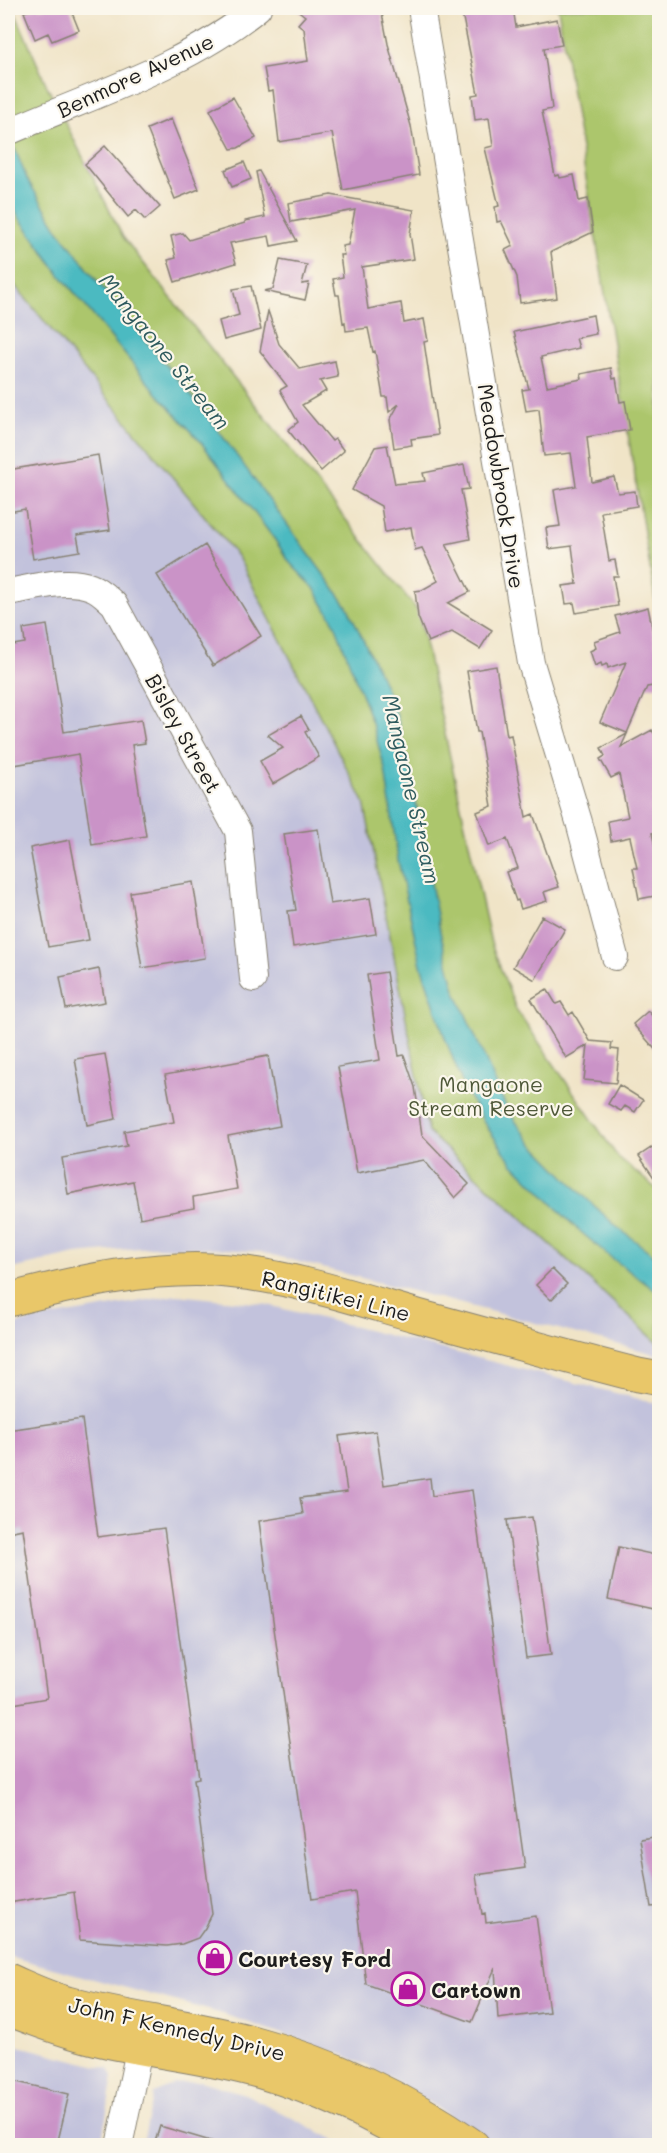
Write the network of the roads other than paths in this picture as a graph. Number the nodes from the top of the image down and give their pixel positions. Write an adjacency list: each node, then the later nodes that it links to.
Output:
1 (258, 8): 3 (street, Benmore Avenue)
2 (421, 8): 5 (street, Meadowbrook Drive)
3 (18, 128)
4 (8, 592): 6 (street, Bisley Street)
5 (615, 957)
6 (252, 978)
7 (8, 1300): 8 (main road, Rangitikei Line)
8 (660, 1379)
9 (8, 1980): 11 (main road, John F Kennedy Drive)
10 (8, 2009): 11 (main road, John F Kennedy Drive)
11 (142, 2034): 12 (street); 13 (main road, John F Kennedy Drive); 14 (main road, John F Kennedy Drive)
12 (119, 2145)
13 (423, 2145)
14 (473, 2145)

